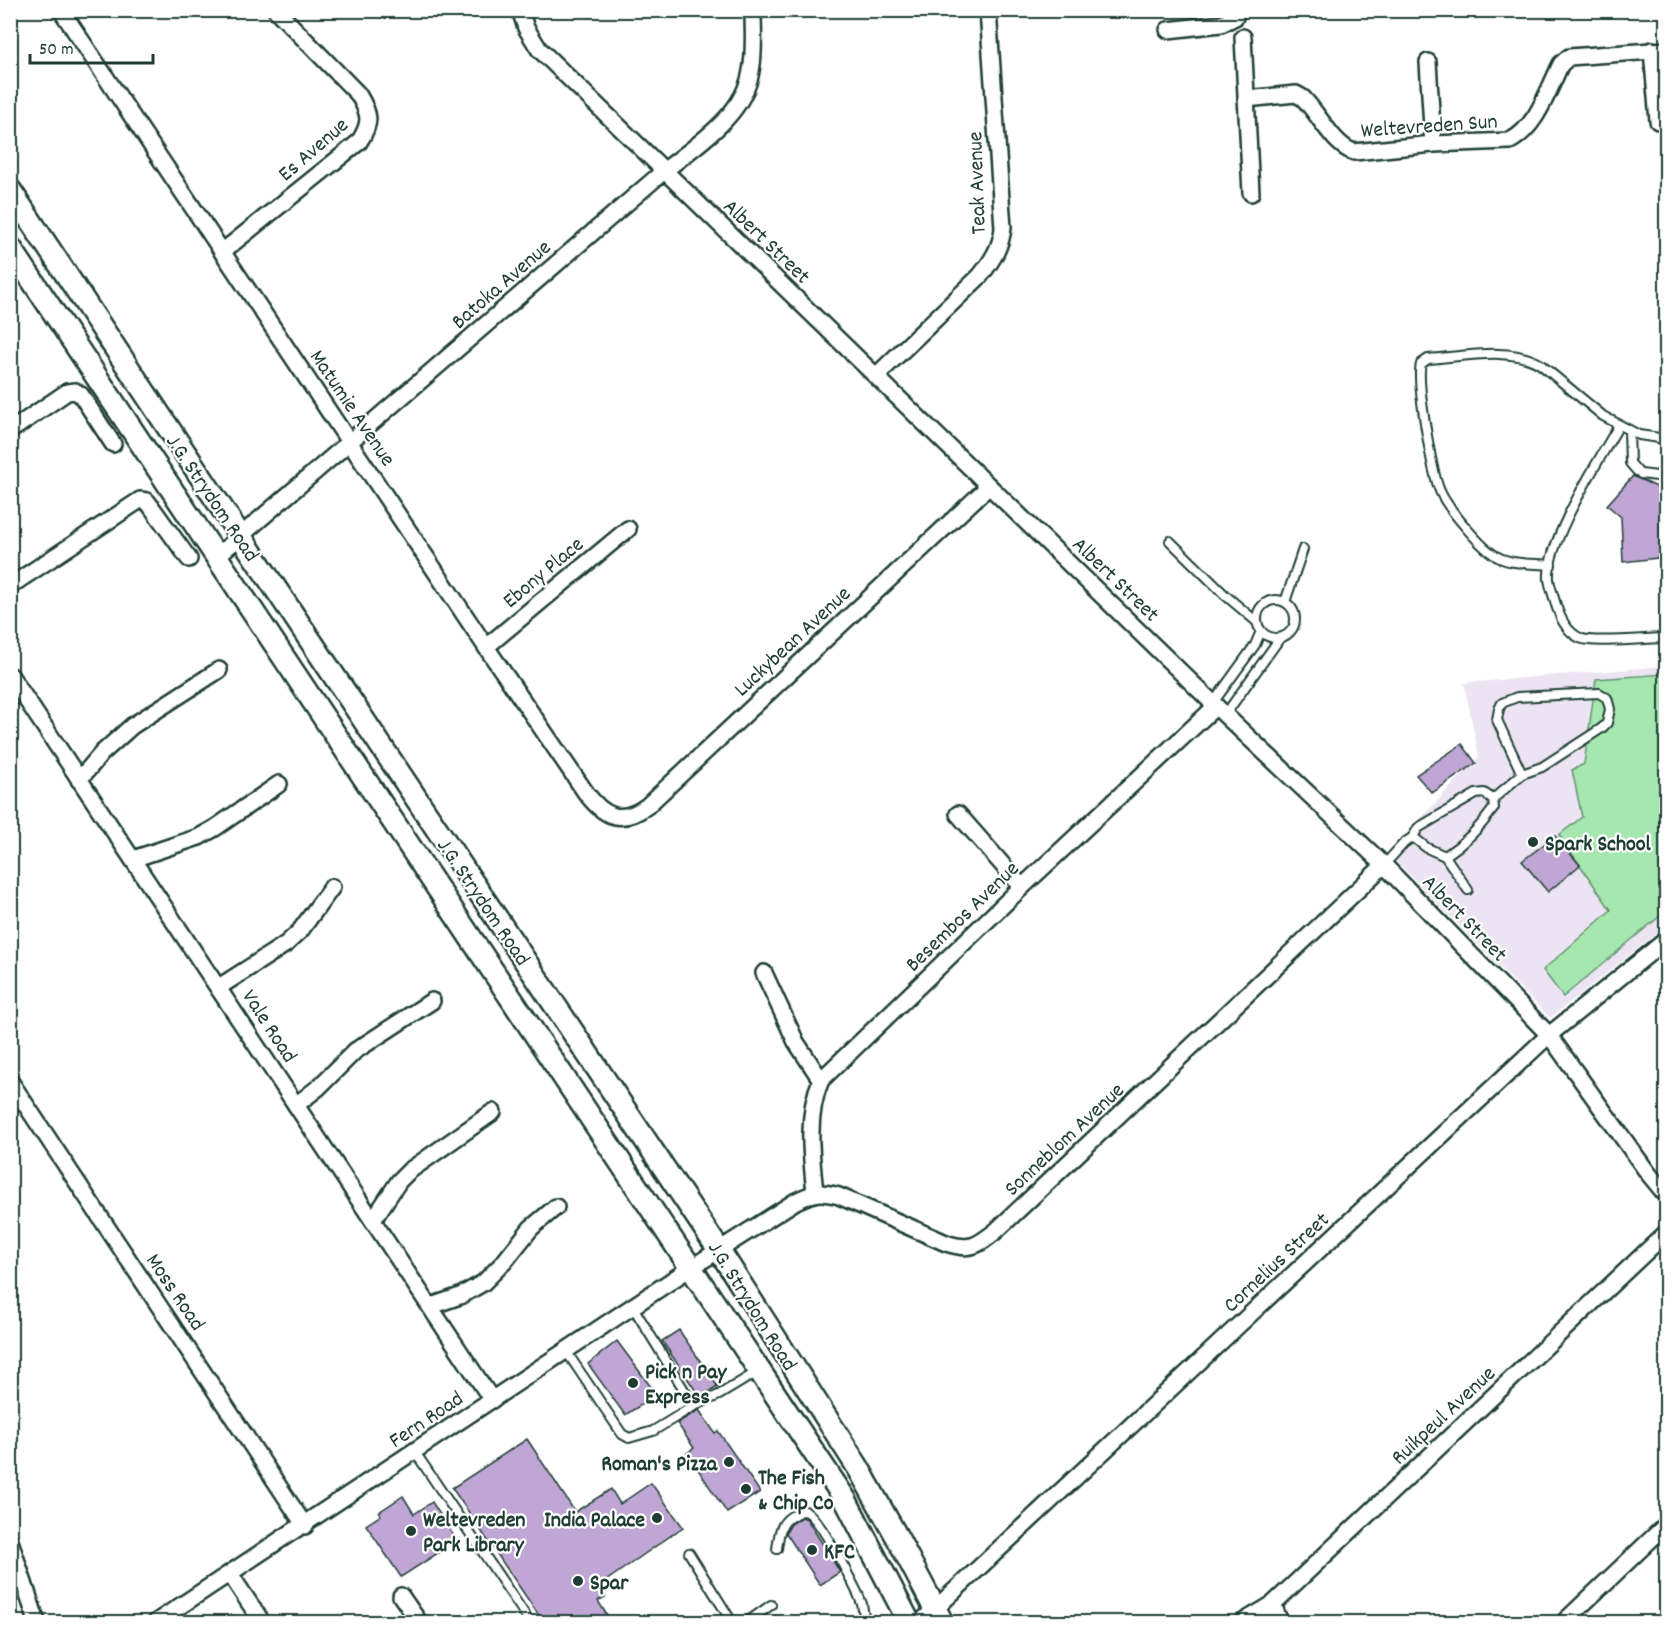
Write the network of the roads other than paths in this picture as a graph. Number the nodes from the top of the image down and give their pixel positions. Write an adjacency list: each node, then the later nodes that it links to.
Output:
1 (61, 10): 18 (street, Matumie Avenue)
2 (276, 10): 18 (street, Es Avenue)
3 (520, 10): 14 (street, Albert Street)
4 (753, 10): 14 (street, Batoka Avenue)
5 (988, 10): 19 (street, Teak Avenue)
6 (1236, 10): 7 (street)
7 (1168, 30)
8 (1243, 37): 11 (street)
9 (1659, 50): 12 (street); 13 (street, Weltevreden Sun)
10 (1428, 63): 13 (street)
11 (1246, 99): 13 (street, Weltevreden Sun); 16 (street)
12 (1658, 121)
13 (1433, 144)
14 (664, 171): 19 (street, Albert Street); 24 (street, Batoka Avenue)
15 (10, 190): 29 (street, J.G. Strydom Road)
16 (1251, 193)
17 (10, 247): 32 (street, J.G. Strydom Road)
18 (222, 252): 24 (street, Matumie Avenue)
19 (876, 376): 27 (street, Albert Street)
20 (1619, 425): 21 (lane); 34 (lane); 34 (lane)
21 (1629, 430): 23 (lane); 26 (lane)
22 (10, 431): 25 (street)
23 (1666, 440)
24 (350, 441): 29 (street, Batoka Avenue); 41 (street, Matumie Avenue)
25 (113, 444)
26 (1666, 460)
27 (989, 486): 44 (street, Albert Street); 50 (street, Luckybean Avenue)
28 (628, 528): 41 (street, Ebony Place)
29 (240, 537): 32 (street, Batoka Avenue); 72 (street, J.G. Strydom Road)
30 (1170, 541): 37 (lane)
31 (1303, 549): 36 (lane)
32 (216, 557): 73 (street, J.G. Strydom Road)
33 (189, 559): 35 (street)
34 (1551, 565): 40 (lane)
35 (10, 586)
36 (1285, 602): 37 (lane); 39 (lane)
37 (1257, 621): 38 (lane)
38 (1261, 631): 39 (lane); 44 (lane)
39 (1280, 638): 44 (lane)
40 (1666, 638)
41 (486, 647): 50 (street, Matumie Avenue)
42 (219, 669): 46 (street)
43 (10, 675): 46 (street, Vale Road)
44 (1218, 708): 54 (street, Albert Street); 56 (street, Besembos Avenue)
45 (1522, 774): 45 (lane); 48 (lane)
46 (80, 780): 53 (street, Vale Road)
47 (279, 784): 53 (street)
48 (1493, 799): 51 (lane); 52 (lane)
49 (958, 814): 56 (street)
50 (619, 817)
51 (1413, 837): 52 (lane); 54 (lane)
52 (1445, 856): 57 (lane)
53 (133, 859): 60 (street, Vale Road)
54 (1384, 865): 62 (street, Albert Street); 67 (street, Sonneblom Avenue)
55 (332, 887): 60 (street)
56 (1022, 887): 63 (street, Besembos Avenue)
57 (1468, 890)
58 (1666, 940): 62 (street, Cornelius Street)
59 (764, 973): 63 (street)
60 (219, 987): 65 (street, Vale Road)
61 (432, 1001): 65 (street)
62 (1548, 1035): 68 (street, Albert Street); 90 (street, Cornelius Street)
63 (821, 1080): 67 (street)
64 (10, 1081): 82 (street, Moss Road)
65 (296, 1105): 70 (street, Vale Road)
66 (493, 1112): 70 (street)
67 (815, 1192): 72 (street)
68 (1666, 1194)
69 (556, 1207): 74 (street)
70 (373, 1220): 74 (street, Vale Road)
71 (1666, 1233): 88 (street, Ruikpeul Avenue)
72 (719, 1250): 73 (street, Fern Road); 90 (street, J.G. Strydom Road)
73 (690, 1268): 75 (street, Fern Road); 77 (street, J.G. Strydom Road)
74 (431, 1306): 78 (street, Vale Road)
75 (633, 1306): 76 (street, Fern Road); 79 (lane)
76 (566, 1351): 78 (street, Fern Road); 79 (lane)
77 (760, 1370): 79 (lane); 99 (street, J.G. Strydom Road)
78 (492, 1400): 80 (street, Fern Road)
79 (694, 1406)
80 (415, 1452): 82 (street, Fern Road); 95 (lane)
81 (1666, 1525): 102 (street)
82 (305, 1526): 86 (street, Fern Road)
83 (10, 1541): 91 (street)
84 (777, 1549): 98 (lane)
85 (689, 1553): 96 (lane)
86 (230, 1574): 92 (street, Fern Road); 93 (street)
87 (401, 1596): 94 (street)
88 (1273, 1604): 100 (street, Ruikpeul Avenue); 101 (street)
89 (771, 1605): 97 (lane)
90 (933, 1618)
91 (37, 1623)
92 (156, 1623)
93 (262, 1623)
94 (419, 1623)
95 (530, 1623)
96 (732, 1623)
97 (747, 1623)
98 (865, 1623)
99 (909, 1623)
100 (1243, 1623)
101 (1280, 1623)
102 (1564, 1623)

